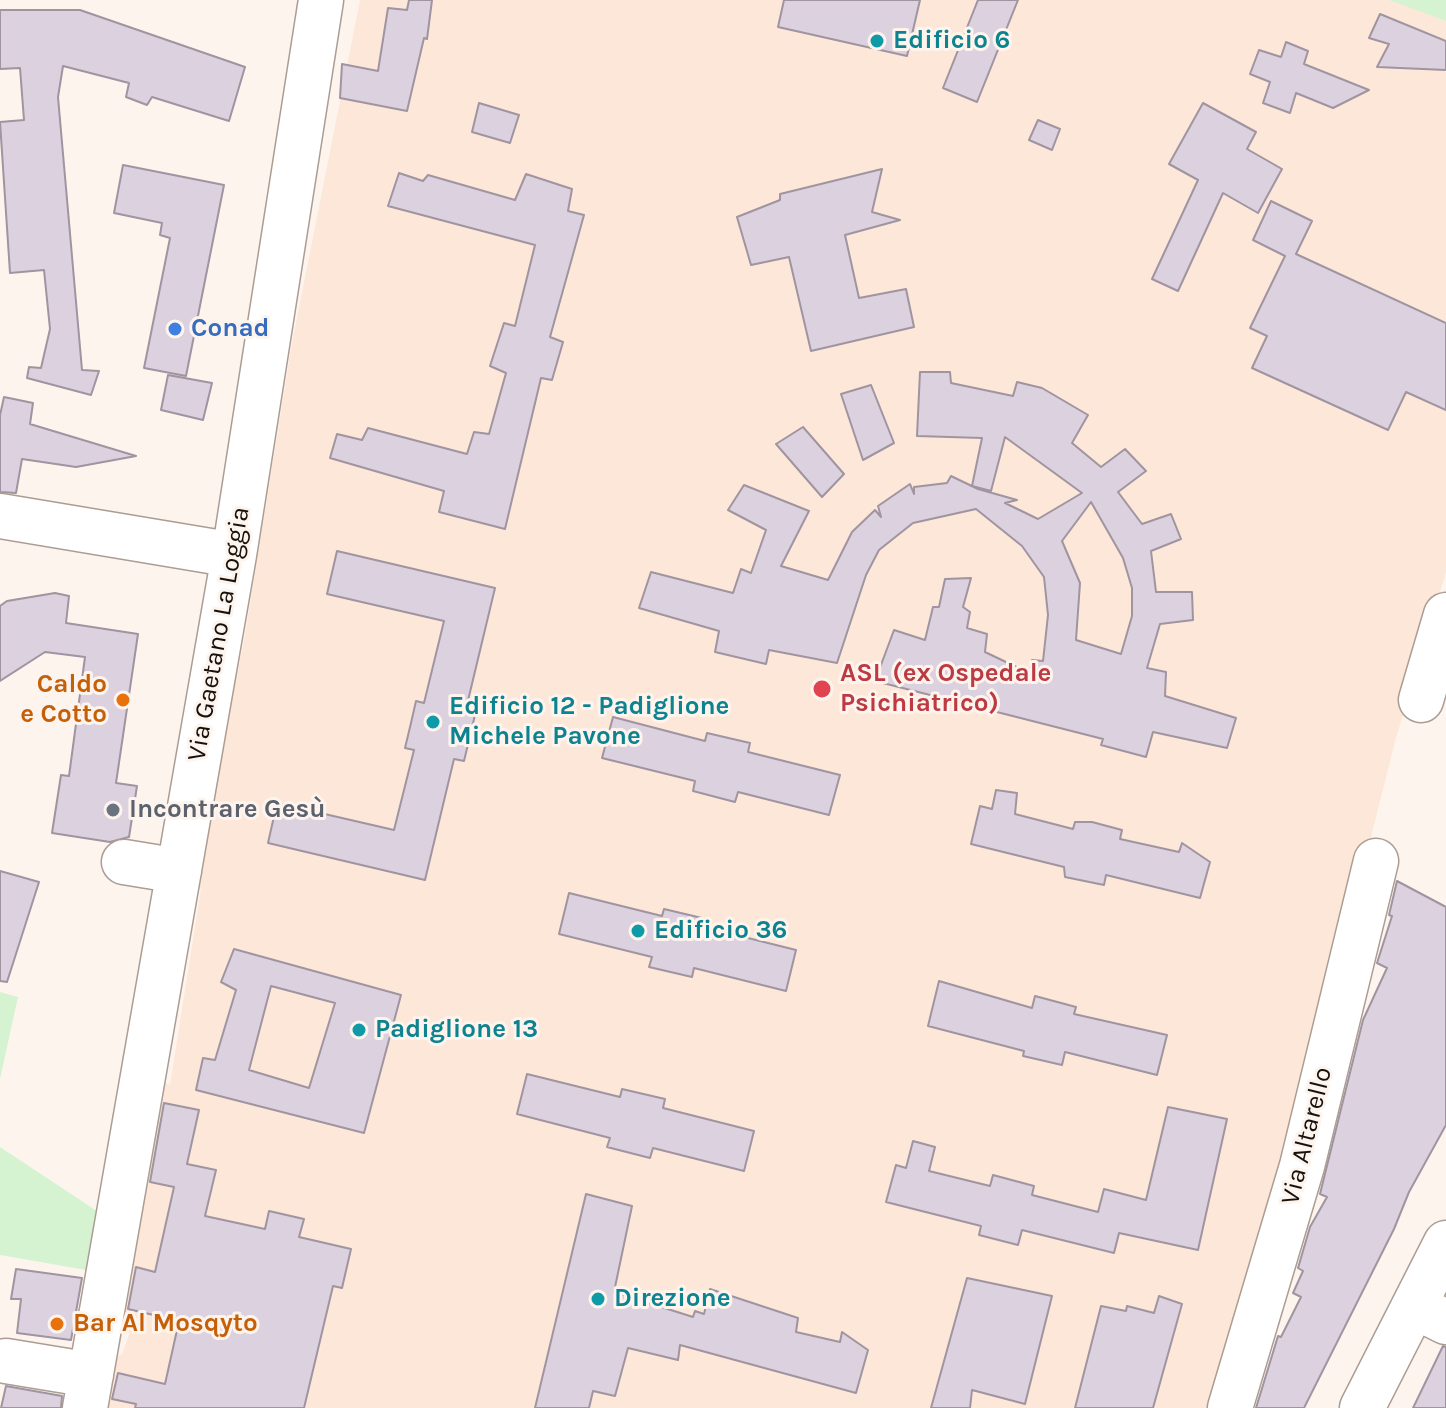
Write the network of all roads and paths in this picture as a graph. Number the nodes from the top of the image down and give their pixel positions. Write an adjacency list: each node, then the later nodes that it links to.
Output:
1 (311, 3): 3 (street, Via Gaetano La Loggia)
2 (0, 516): 3 (street)
3 (234, 555): 8 (street, Via Gaetano La Loggia)
4 (1446, 615): 5 (street)
5 (1421, 700)
6 (1376, 861): 13 (street, Via Altarello)
7 (124, 862): 8 (street)
8 (179, 871): 12 (street, Via Gaetano La Loggia)
9 (1446, 1243): 10 (street)
10 (1430, 1314): 14 (street)
11 (6, 1361): 12 (street)
12 (88, 1392)
13 (1230, 1408)
14 (1362, 1408)

